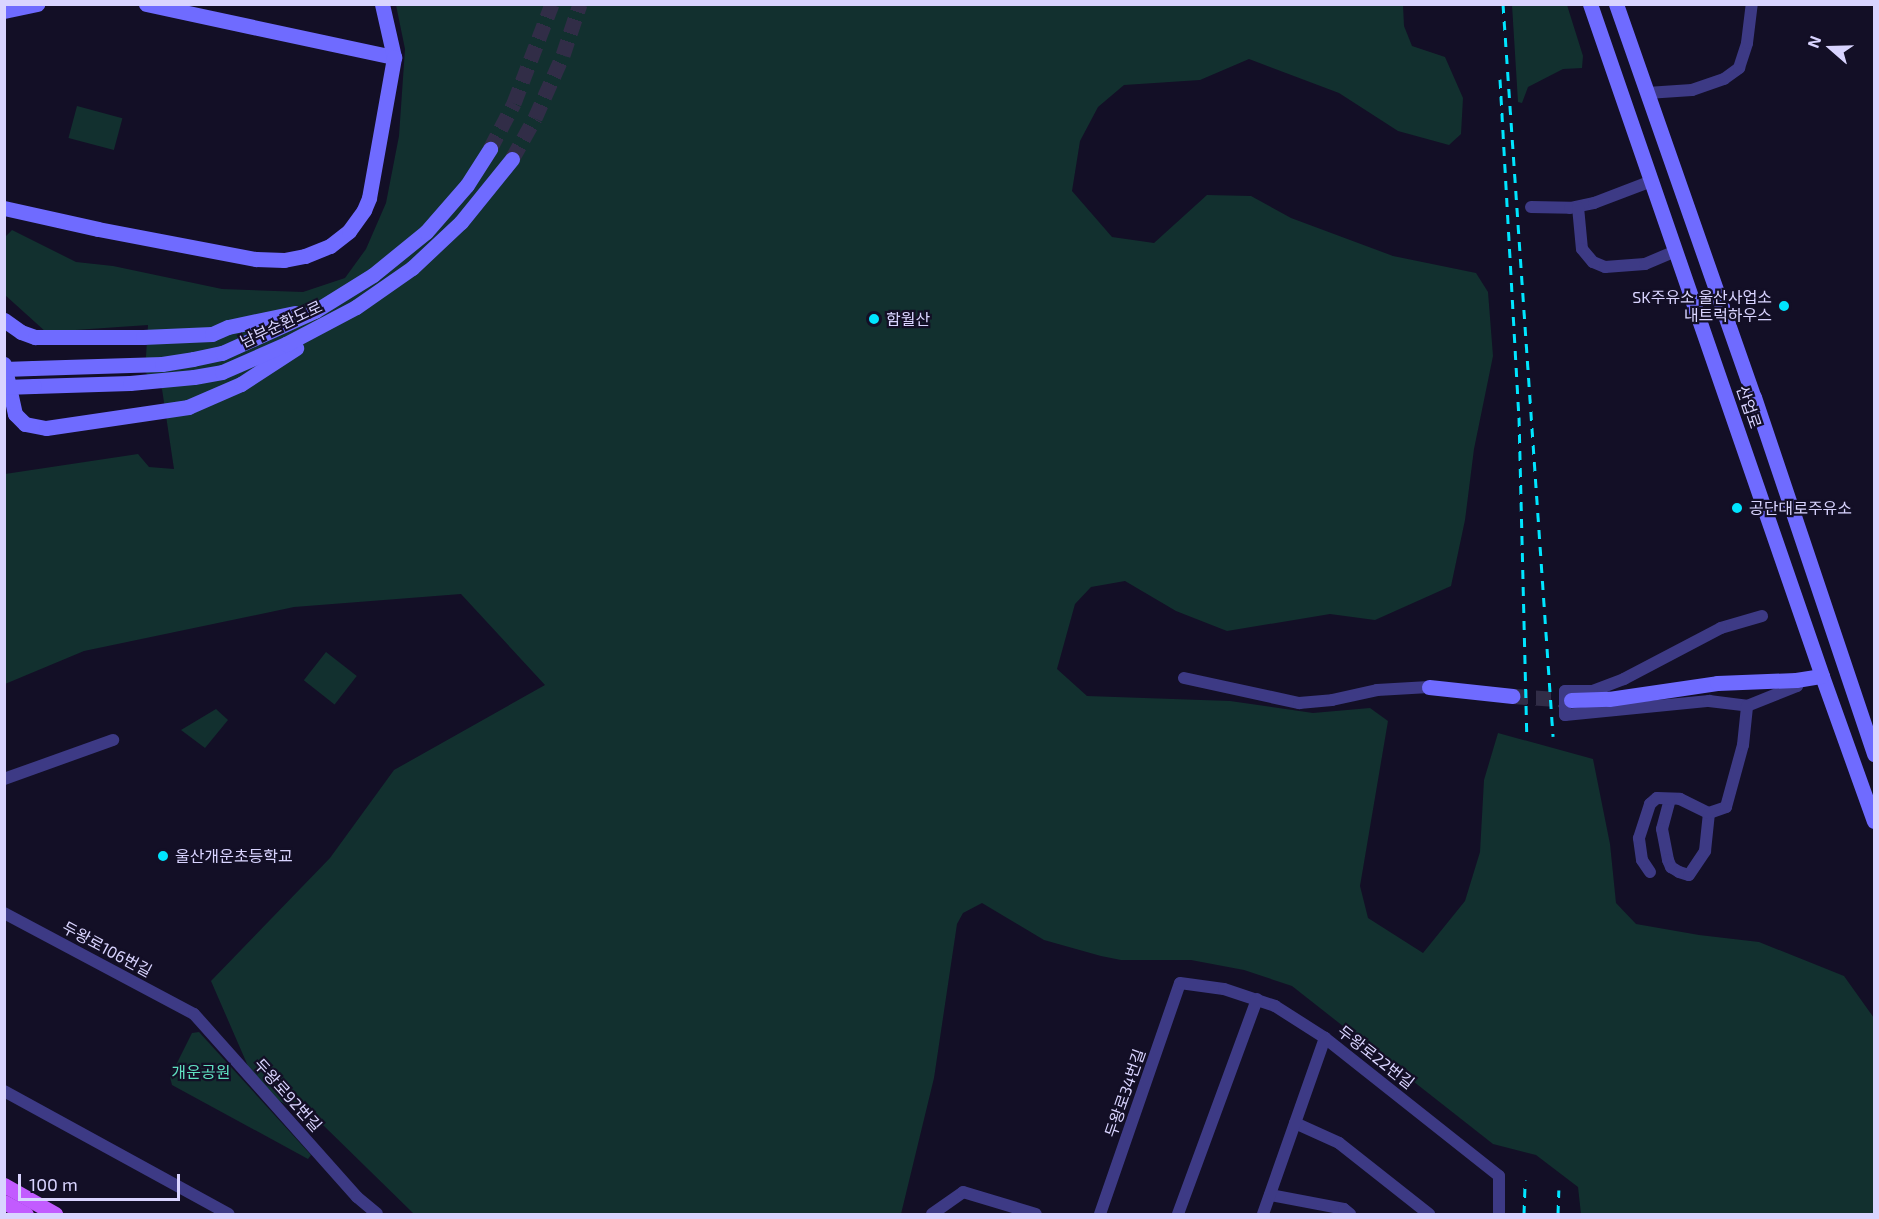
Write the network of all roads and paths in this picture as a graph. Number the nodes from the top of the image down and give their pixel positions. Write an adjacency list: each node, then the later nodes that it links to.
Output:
1 (37, 4): 7 (main road)
2 (146, 4): 8 (main road)
3 (382, 4): 8 (main road)
4 (1590, 4): 12 (main road, 산업로)
5 (1616, 4): 9 (main road, 산업로)
6 (1752, 4): 9 (street)
7 (4, 11)
8 (394, 57): 15 (main road)
9 (1647, 93): 34 (main road, 산업로)
10 (490, 149): 18 (main road, 남부순환도로)
11 (512, 159): 17 (main road, 남부순환도로)
12 (1652, 181): 14 (street); 16 (main road, 산업로)
13 (1531, 207): 14 (street)
14 (1578, 207): 16 (street)
15 (4, 208)
16 (1676, 251): 25 (main road, 산업로)
17 (382, 290): 22 (main road, 남부순환도로, bridge); 23 (main road)
18 (348, 292): 19 (main road); 21 (main road, 남부순환도로, bridge)
19 (4, 320)
20 (4, 364): 23 (main road)
21 (4, 369)
22 (4, 387)
23 (8, 414)
24 (1762, 616): 27 (street)
25 (1821, 676): 28 (main road); 41 (main road, 산업로)
26 (1184, 678): 29 (street)
27 (1624, 679): 32 (street); 32 (street)
28 (1796, 680): 32 (main road); 33 (street)
29 (1429, 687): 30 (main road)
30 (1514, 696)
31 (1571, 700): 32 (main road)
32 (1634, 702): 33 (street)
33 (1747, 706): 40 (street)
34 (1860, 714): 35 (main road); 37 (main road, 산업로)
35 (1875, 724)
36 (113, 740): 38 (street)
37 (1875, 754)
38 (4, 779)
39 (1670, 799): 40 (street); 40 (street); 42 (street)
40 (1709, 813)
41 (1875, 821)
42 (1650, 872)
43 (4, 913): 46 (street, 두왕로106번길)
44 (1180, 983): 45 (street, 두왕로22번길); 59 (street, 두왕로34번길)
45 (1257, 999): 47 (street, 두왕로22번길); 60 (street)
46 (194, 1014): 56 (street, 두왕로92번길)
47 (1325, 1038): 49 (street); 64 (street, 두왕로22번길)
48 (4, 1091): 55 (street)
49 (1295, 1123): 51 (street); 63 (street)
50 (4, 1185): 54 (main road)
51 (1270, 1195): 61 (street); 62 (street)
52 (4, 1202): 53 (main road)
53 (26, 1215)
54 (55, 1215)
55 (229, 1215)
56 (377, 1215)
57 (932, 1215): 58 (street)
58 (1036, 1215)
59 (1100, 1215)
60 (1178, 1215)
61 (1263, 1215)
62 (1350, 1215)
63 (1429, 1215)
64 (1499, 1215)

